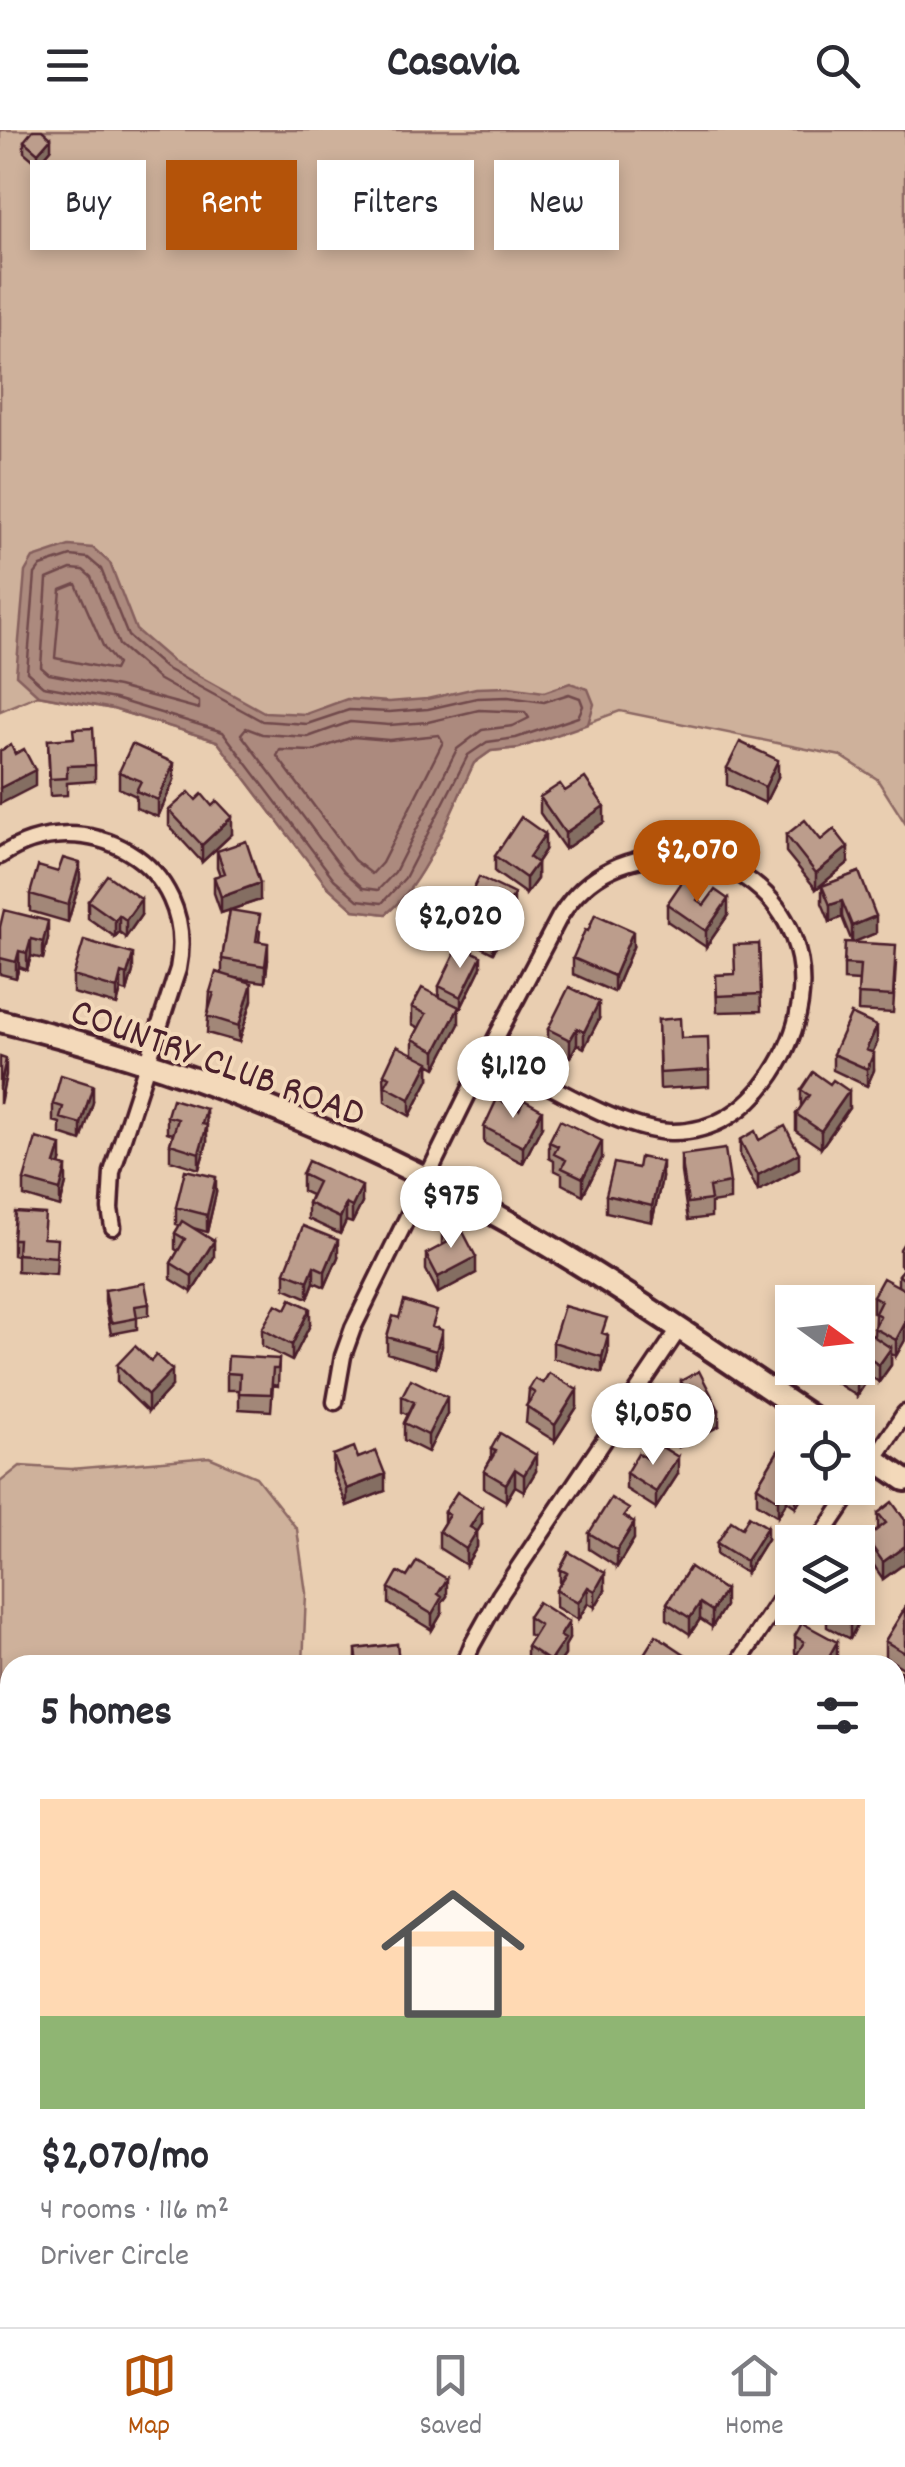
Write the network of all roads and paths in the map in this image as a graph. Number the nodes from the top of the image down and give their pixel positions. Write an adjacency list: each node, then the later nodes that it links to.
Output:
1 (0, 856): 4 (street)
2 (0, 1021): 4 (street, COUNTRY CLUB ROAD)
3 (488, 1053): 3 (street); 5 (street)
4 (147, 1063): 5 (street, COUNTRY CLUB ROAD); 6 (street)
5 (426, 1179): 7 (street, COUNTRY CLUB ROAD); 8 (street)
6 (113, 1227)
7 (679, 1329): 9 (street, COUNTRY CLUB ROAD); 15 (street)
8 (335, 1402)
9 (793, 1405)
10 (905, 1413): 11 (street)
11 (875, 1444)
12 (875, 1459): 13 (street)
13 (905, 1480)
14 (775, 1607): 16 (street)
15 (468, 1655)
16 (744, 1655)

